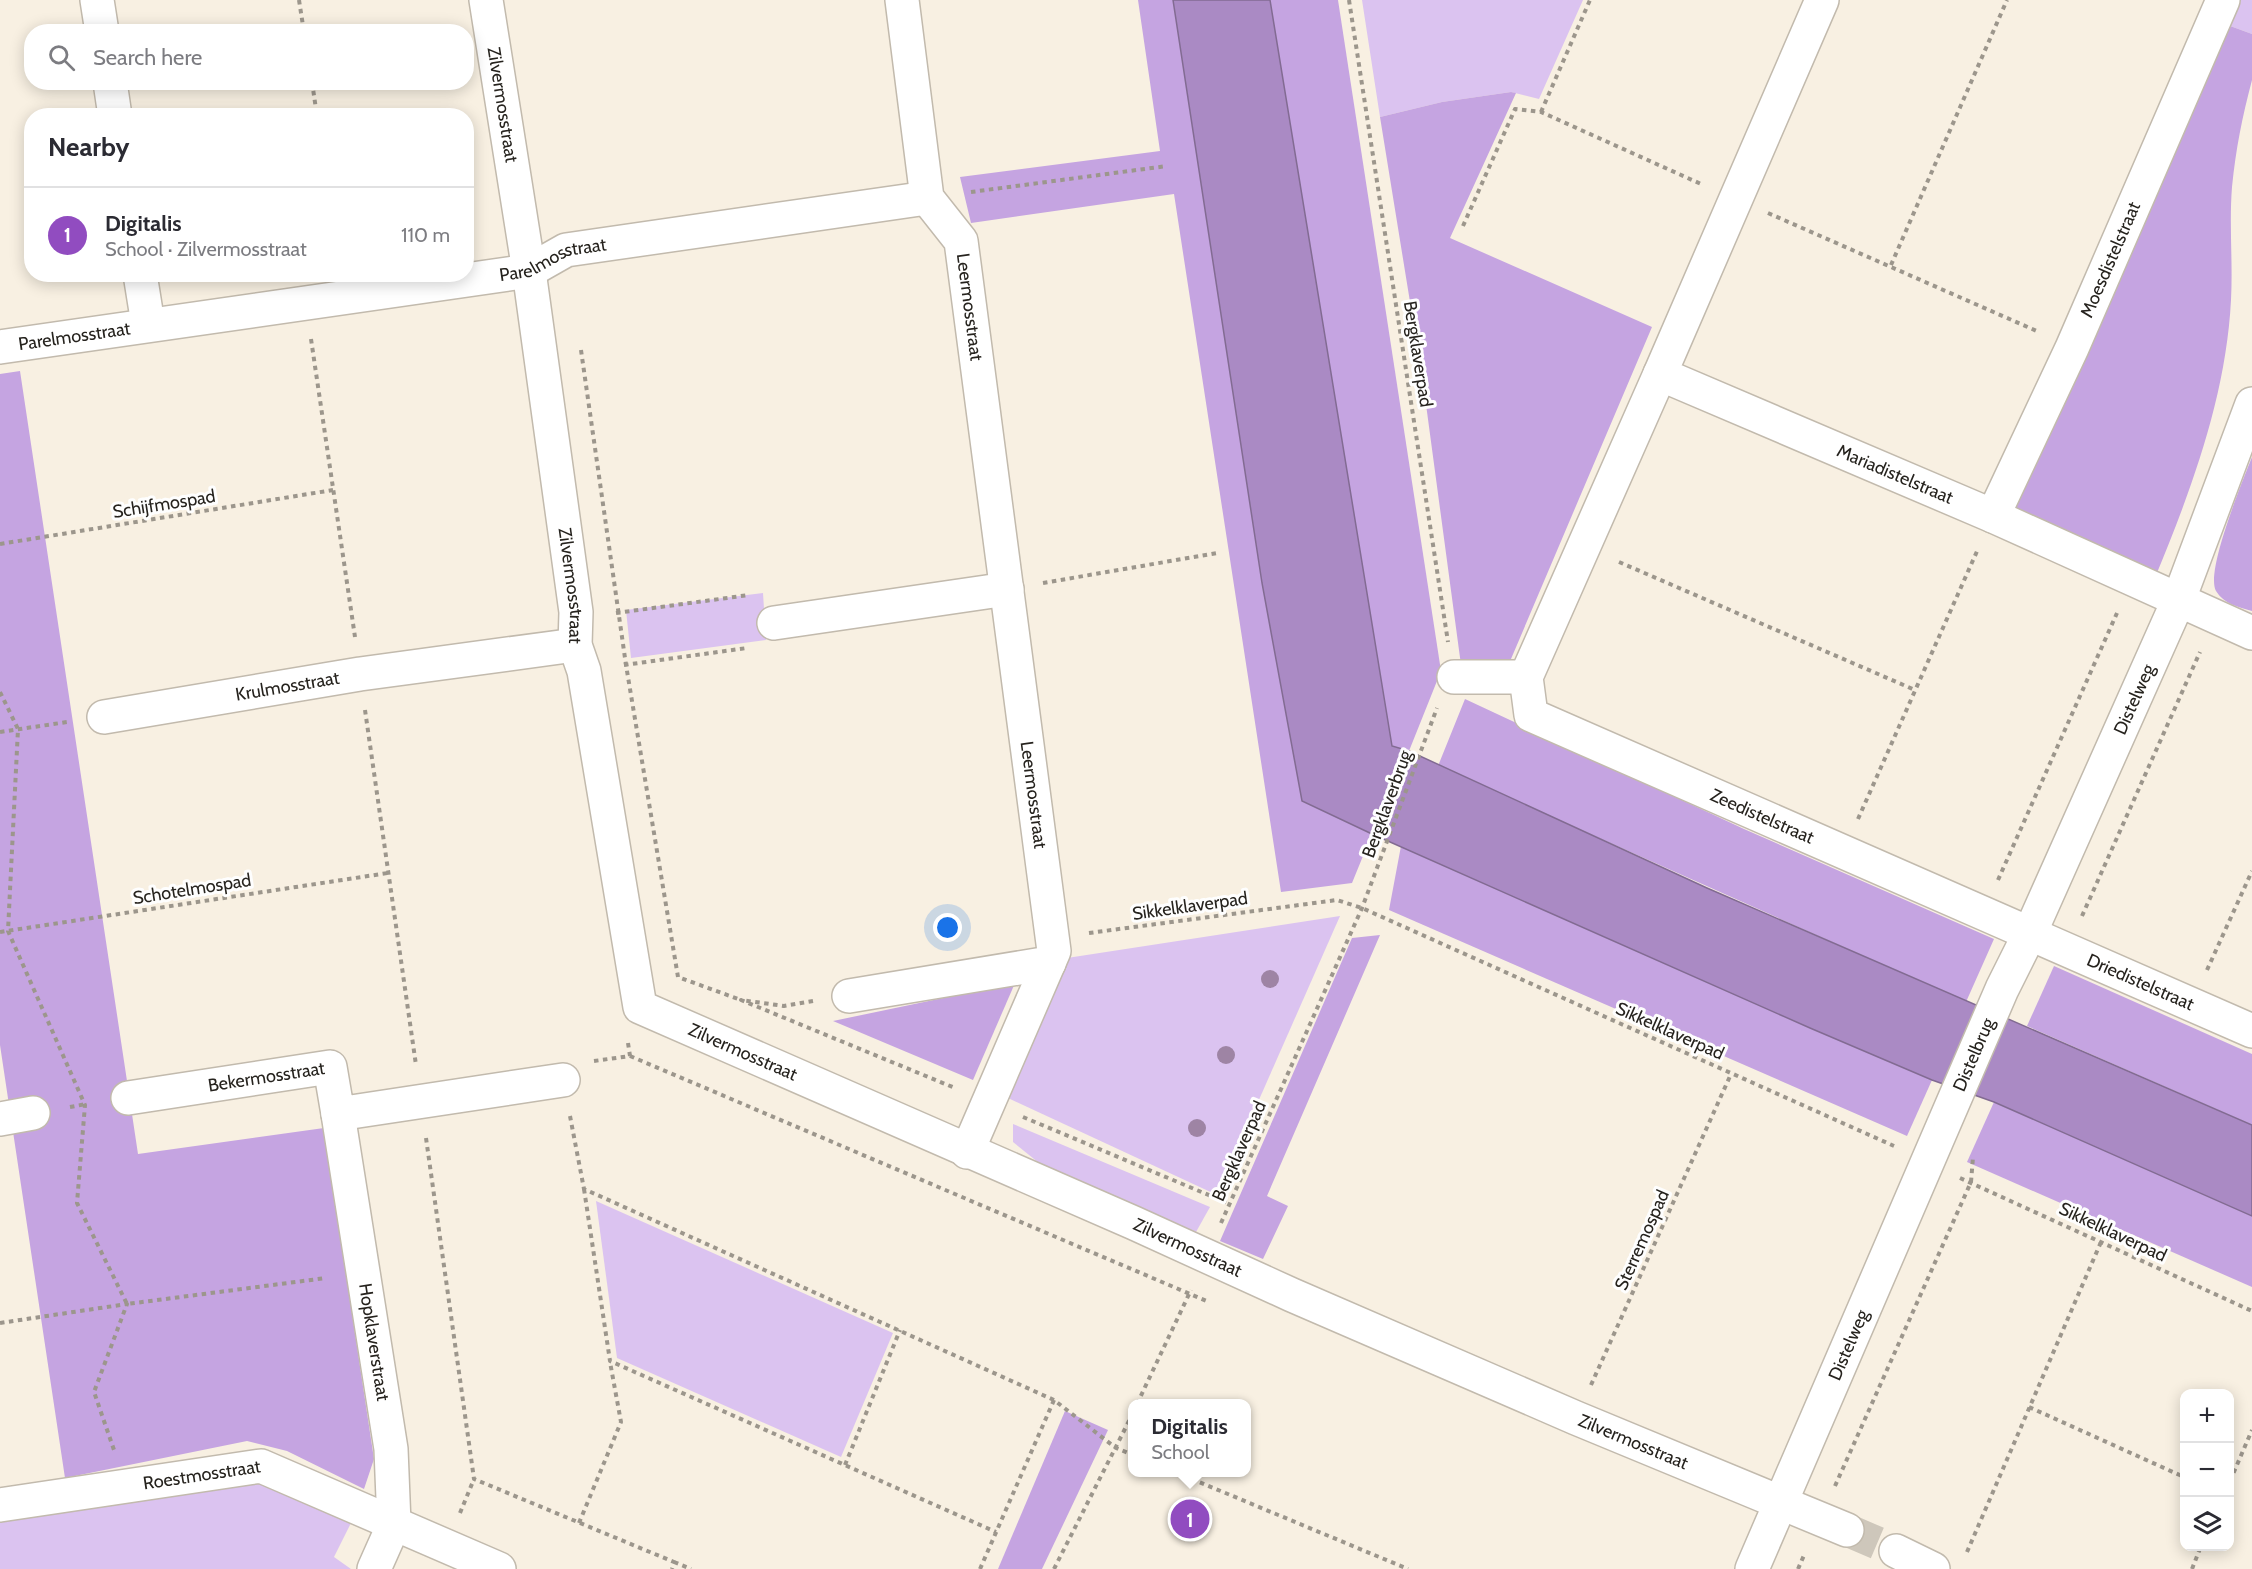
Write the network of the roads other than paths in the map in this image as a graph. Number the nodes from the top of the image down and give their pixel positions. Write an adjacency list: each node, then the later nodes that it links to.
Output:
1 (97, 0): 6 (street)
2 (486, 0): 10 (street, Zilvermosstraat)
3 (902, 0): 9 (street)
4 (1822, 0): 16 (street)
5 (2223, 0): 18 (street, Moesdistelstraat)
6 (101, 24)
7 (111, 90): 8 (street)
8 (115, 108)
9 (927, 198): 10 (street, Parelmosstraat); 19 (street, Leermosstraat)
10 (530, 271): 11 (street, Parelmosstraat); 23 (street, Zilvermosstraat)
11 (474, 279)
12 (141, 282): 14 (street)
13 (453, 282): 14 (street, Parelmosstraat)
14 (148, 324): 15 (street, Parelmosstraat)
15 (0, 347)
16 (1660, 374): 18 (street, Mariadistelstraat); 25 (street)
17 (2252, 404): 20 (street, Distelweg)
18 (1993, 516): 20 (street, Mariadistelstraat)
19 (1007, 589): 21 (street); 28 (street, Leermosstraat)
20 (2179, 599): 22 (street, Mariadistelstraat); 27 (street, Distelweg)
21 (774, 623)
22 (2252, 633)
23 (580, 658): 26 (street, Krulmosstraat); 38 (street, Zilvermosstraat)
24 (1454, 677): 25 (street)
25 (1526, 677): 27 (street, Zeedistelstraat)
26 (104, 717)
27 (2030, 933): 29 (street, Distelweg); 31 (street, Driedistelstraat)
28 (1050, 951): 30 (street); 38 (street)
29 (2002, 989): 37 (street, Distelbrug)
30 (849, 996)
31 (2252, 1031)
32 (563, 1080): 35 (street)
33 (129, 1098): 35 (street, Bekermosstraat)
34 (33, 1113): 36 (street)
35 (338, 1114): 41 (street, Hopklaverstraat)
36 (0, 1119)
37 (1945, 1120): 39 (street, Distelweg)
38 (967, 1152): 39 (street, Zilvermosstraat)
39 (1782, 1502): 42 (street, Zilvermosstraat); 46 (street, Distelweg)
40 (0, 1505): 41 (street, Roestmosstraat)
41 (394, 1524): 44 (street, Hopklaverstraat); 45 (street, Roestmosstraat)
42 (1834, 1525)
43 (1896, 1551): 47 (street)
44 (374, 1569)
45 (499, 1569)
46 (1752, 1569)
47 (1933, 1569)

